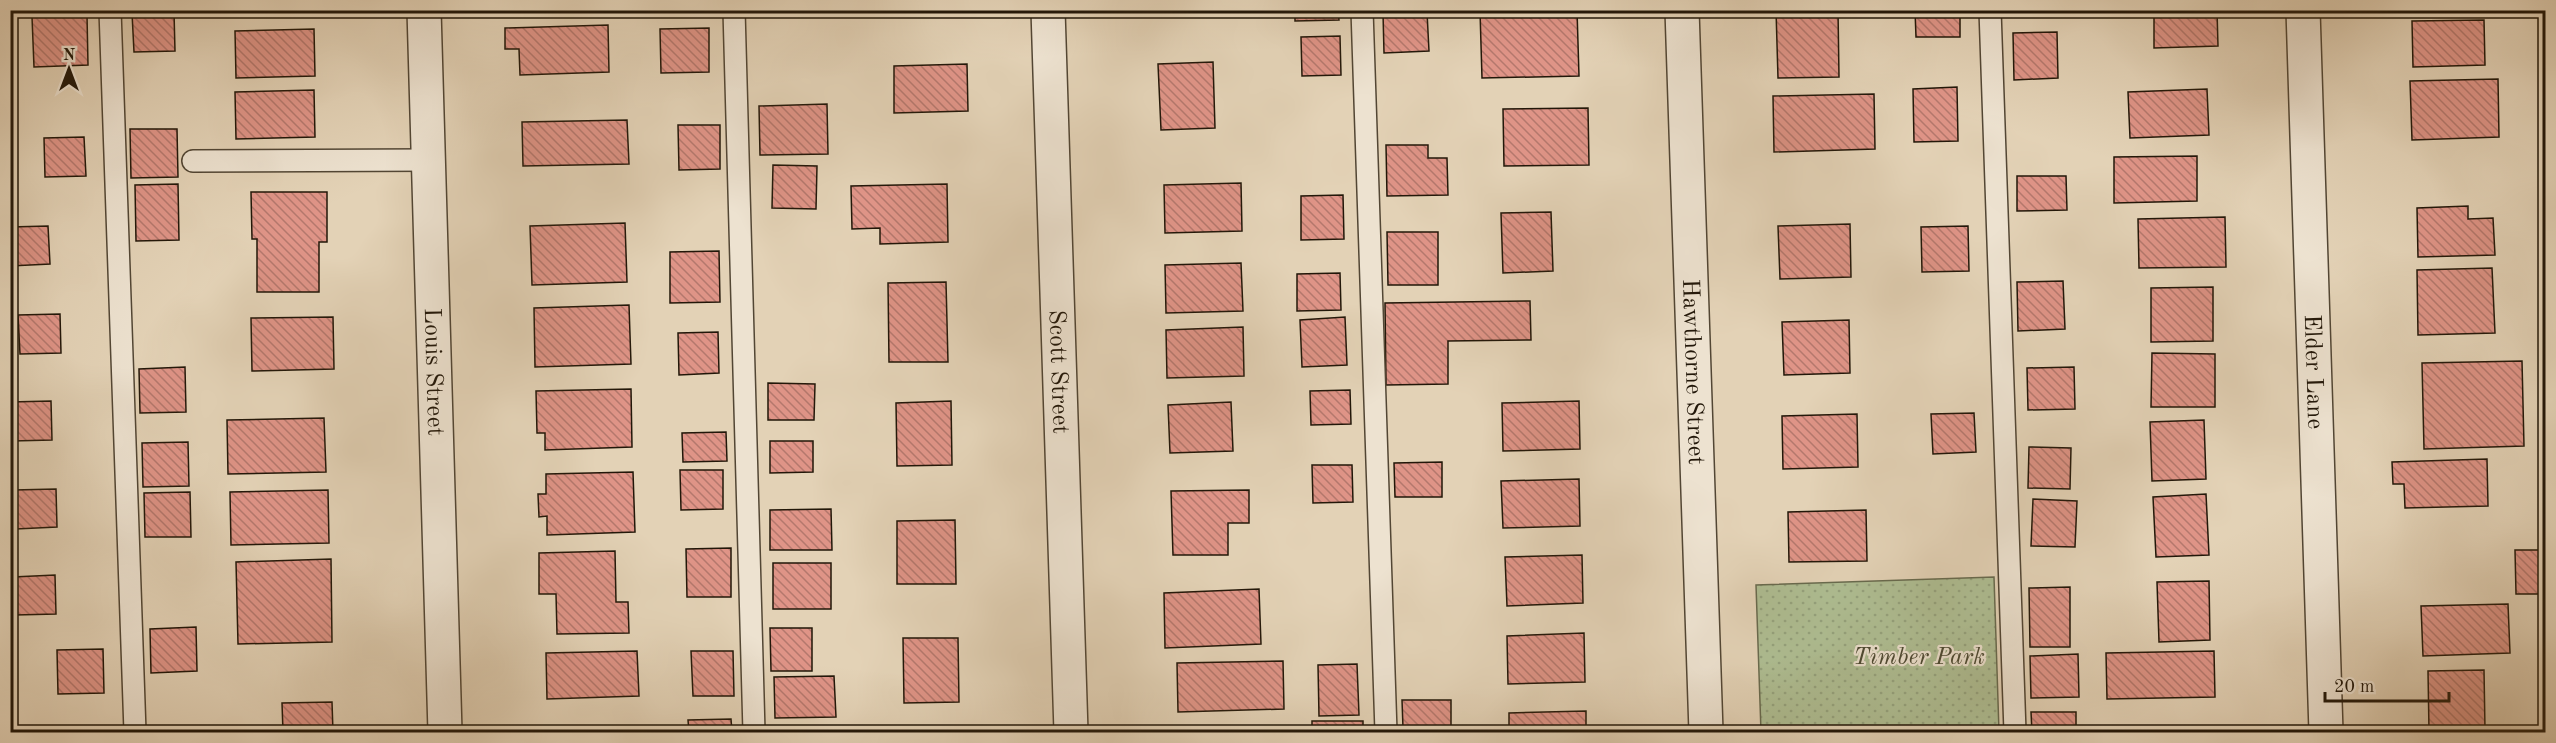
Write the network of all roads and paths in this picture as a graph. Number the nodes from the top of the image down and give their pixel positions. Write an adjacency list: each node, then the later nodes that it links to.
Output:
1 (110, 10): 11 (lane)
2 (424, 10): 9 (street, Louis Street)
3 (734, 10): 13 (lane)
4 (1048, 10): 14 (street, Scott Street)
5 (1362, 10): 15 (lane)
6 (1682, 10): 16 (street, Hawthorne Street)
7 (1990, 10): 17 (lane)
8 (2303, 10): 18 (street, Elder Lane)
9 (430, 160): 10 (lane); 12 (street, Louis Street)
10 (193, 161)
11 (135, 732)
12 (445, 732)
13 (754, 732)
14 (1071, 732)
15 (1386, 732)
16 (1706, 732)
17 (2015, 732)
18 (2326, 732)

